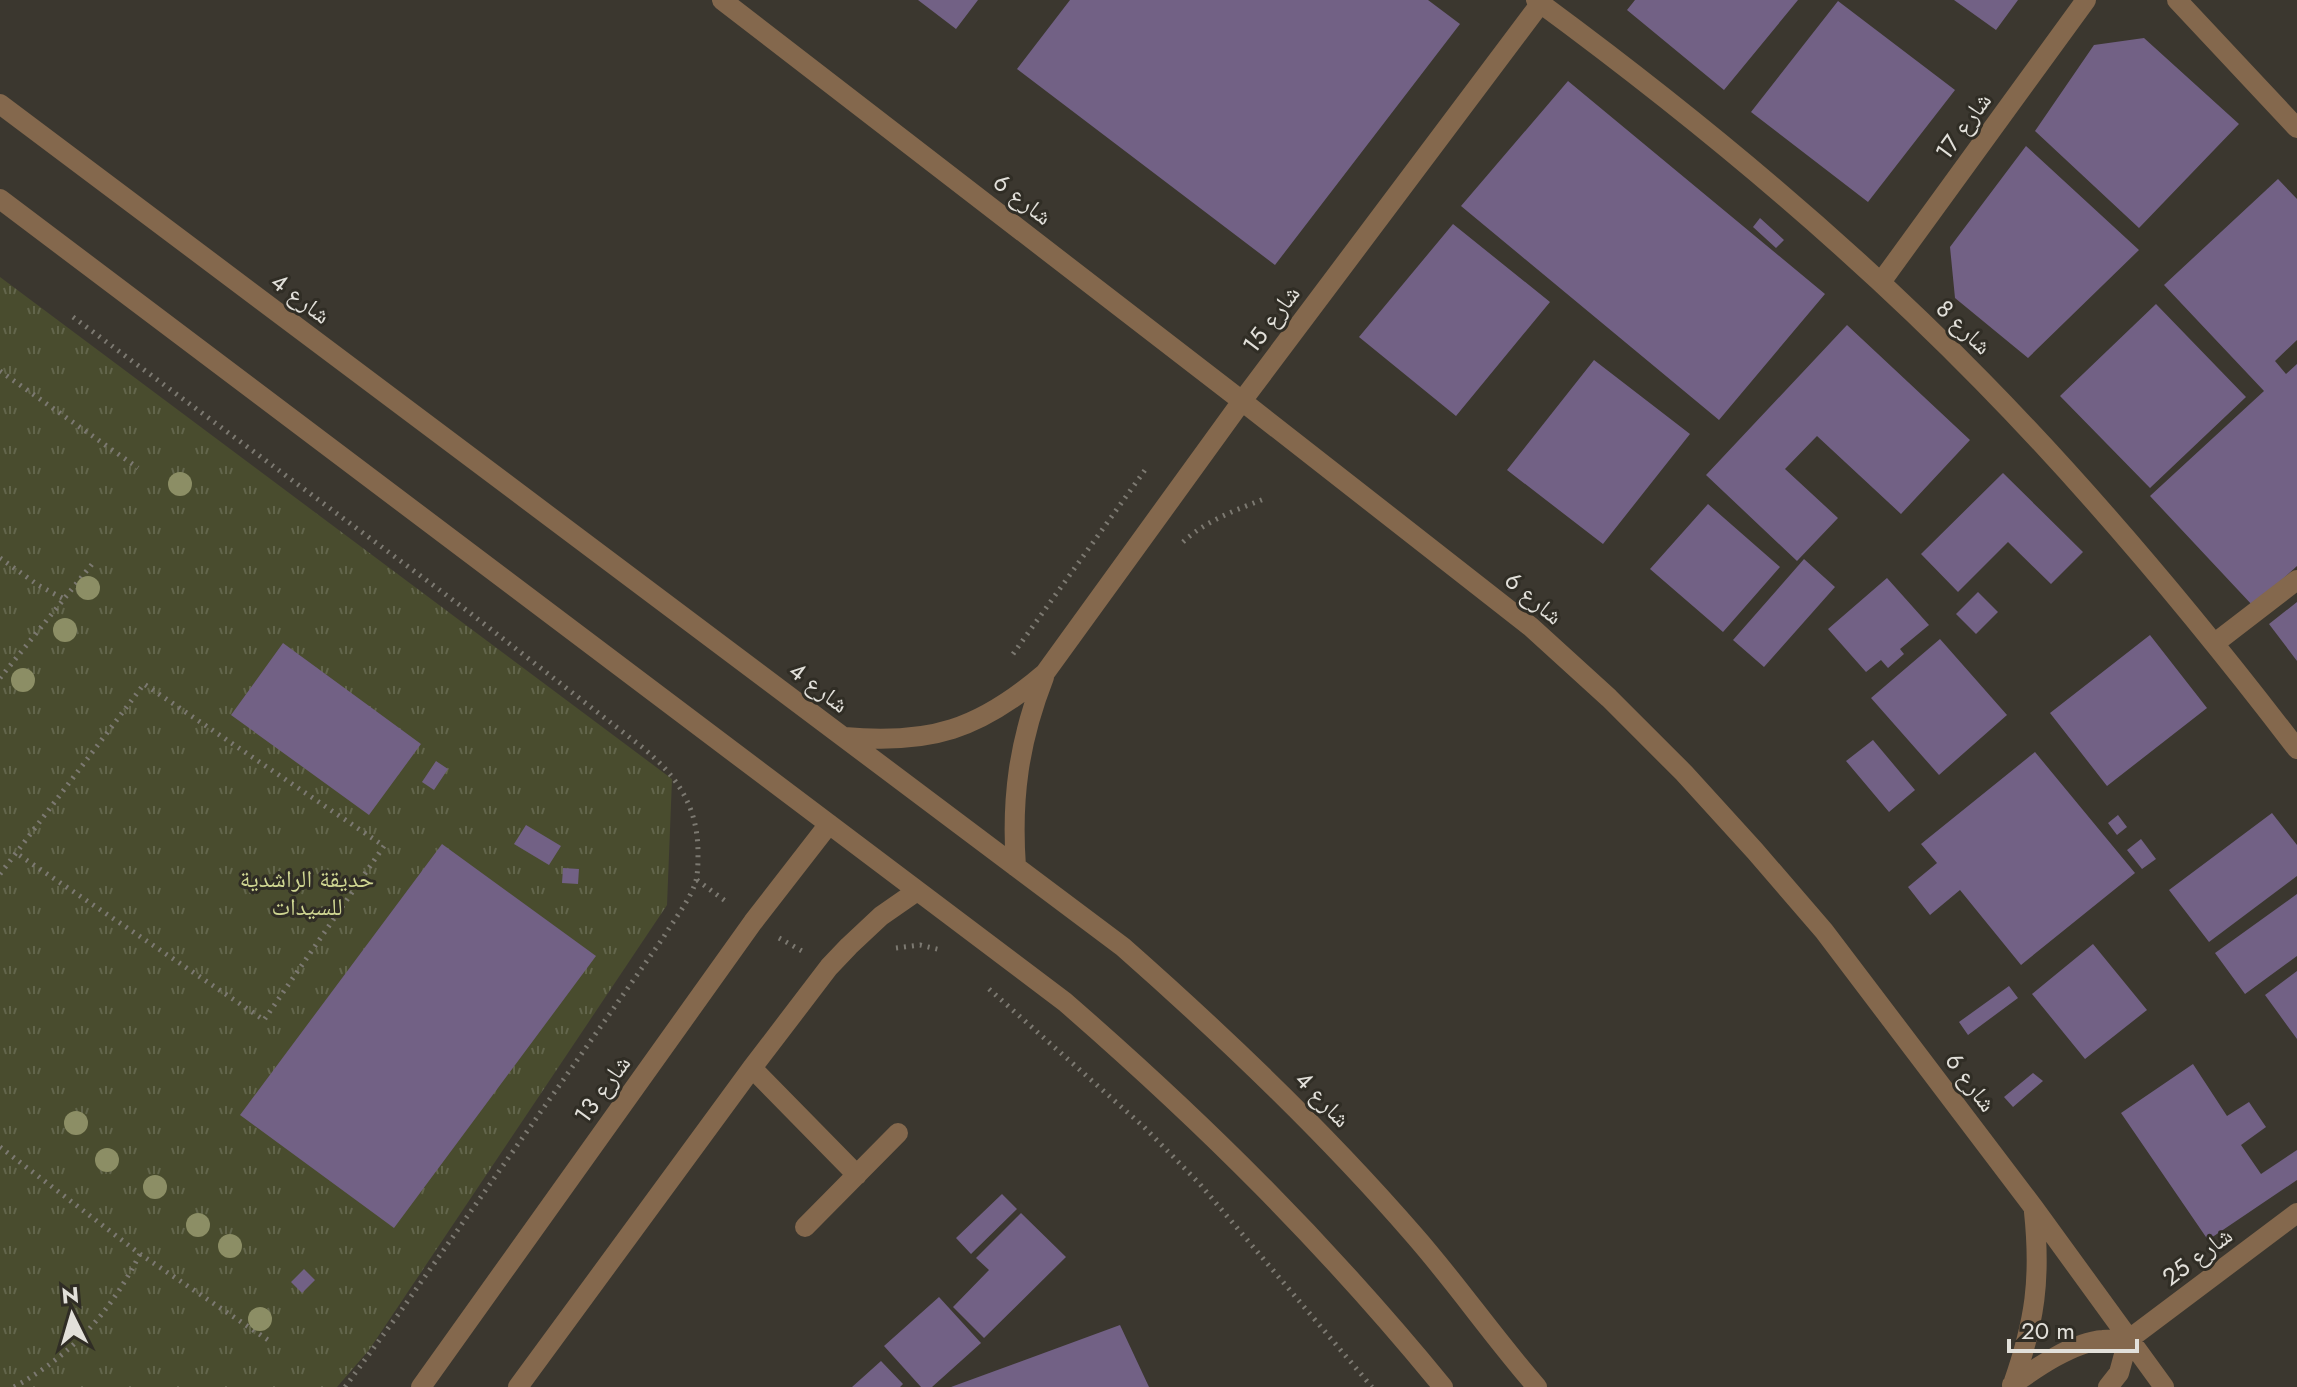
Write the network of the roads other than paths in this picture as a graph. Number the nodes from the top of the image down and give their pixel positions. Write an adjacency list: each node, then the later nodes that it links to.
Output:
1 (722, 0): 9 (street, شارع 6)
2 (2086, 0): 8 (street, شارع 17)
3 (2177, 0): 6 (street)
4 (1540, 1): 8 (street, شارع 8); 9 (street, شارع 15)
5 (0, 104): 13 (street, شارع 4)
6 (2297, 128)
7 (0, 199): 15 (street)
8 (1881, 282): 11 (street, شارع 8)
9 (1242, 401): 12 (street, شارع 15); 21 (street, شارع 6)
10 (2297, 580): 11 (street)
11 (2215, 643): 14 (street, شارع 8)
12 (1045, 673): 13 (street, شارع 15); 16 (street, شارع 15)
13 (842, 737): 16 (street, شارع 4)
14 (2297, 749)
15 (829, 824): 17 (street); 26 (street, شارع 13)
16 (1016, 867): 29 (street, شارع 4)
17 (917, 891): 18 (street); 28 (street)
18 (752, 1068): 20 (street); 27 (street)
19 (898, 1133): 20 (street)
20 (857, 1175): 23 (street)
21 (2034, 1208): 24 (street, شارع 6); 25 (street)
22 (2297, 1213): 24 (street, شارع 25)
23 (805, 1227)
24 (2128, 1340): 25 (street); 30 (street); 31 (street, شارع 6)
25 (2011, 1385)
26 (421, 1387)
27 (518, 1387)
28 (1443, 1387)
29 (1537, 1387)
30 (2108, 1387)
31 (2164, 1387)

